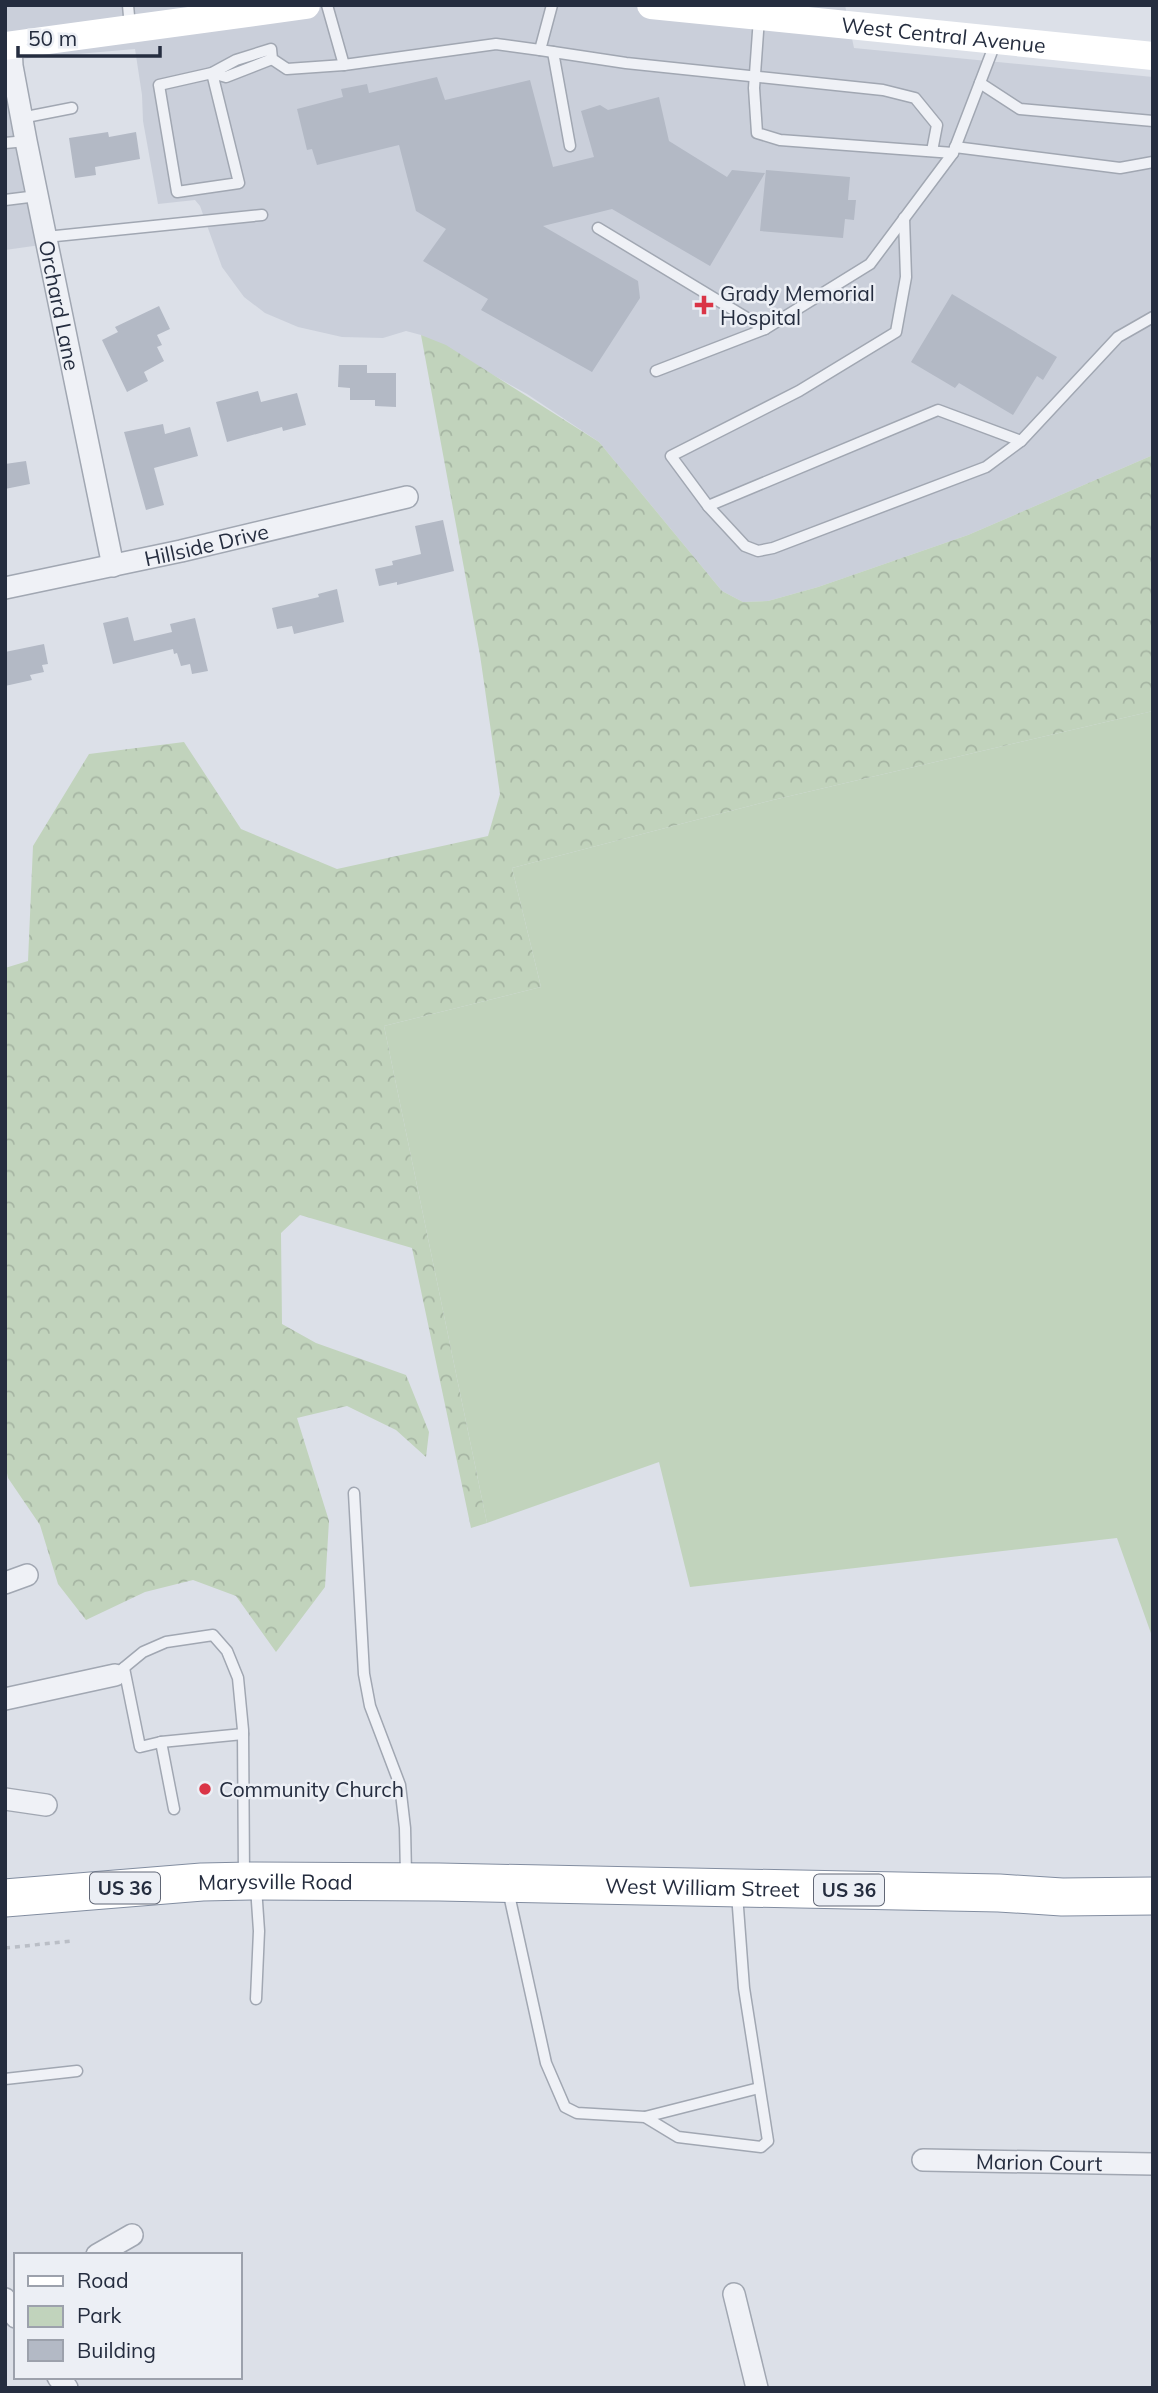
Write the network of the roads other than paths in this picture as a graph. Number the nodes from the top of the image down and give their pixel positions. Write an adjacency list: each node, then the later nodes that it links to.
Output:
1 (306, 5): 6 (main road)
2 (327, 5): 12 (lane)
3 (552, 5): 9 (lane)
4 (651, 5): 5 (main road, West Central Avenue)
5 (744, 12): 7 (main road, West Central Avenue); 14 (lane)
6 (129, 18): 8 (main road)
7 (996, 41): 11 (main road, West Central Avenue); 15 (lane)
8 (8, 46): 17 (street, Orchard Lane)
9 (540, 50): 10 (lane); 12 (lane)
10 (554, 52): 14 (lane); 20 (lane)
11 (1153, 56)
12 (344, 65): 13 (lane)
13 (212, 73): 13 (lane)
14 (755, 77): 22 (lane); 22 (lane)
15 (980, 83): 18 (lane); 21 (lane)
16 (72, 108): 17 (lane)
17 (22, 118): 19 (street, Orchard Lane)
18 (1153, 121)
19 (16, 142): 24 (street, Orchard Lane)
20 (570, 146)
21 (954, 150): 22 (lane); 23 (lane); 27 (lane)
22 (932, 151)
23 (1153, 162)
24 (37, 196): 25 (lane); 29 (street, Orchard Lane)
25 (5, 200)
26 (262, 215): 29 (lane)
27 (904, 218): 31 (lane); 35 (lane)
28 (598, 228): 31 (lane)
29 (46, 237): 36 (street, Orchard Lane)
30 (1153, 317): 33 (lane)
31 (765, 329): 32 (lane)
32 (656, 371)
33 (1021, 441): 35 (lane); 35 (lane)
34 (407, 497): 36 (street, Hillside Drive)
35 (708, 506)
36 (113, 566): 37 (street, Hillside Drive)
37 (5, 588)
38 (354, 1493): 49 (lane)
39 (27, 1575): 40 (street)
40 (5, 1583)
41 (120, 1671): 42 (street); 43 (lane); 44 (lane)
42 (5, 1699)
43 (243, 1734): 44 (lane); 48 (lane)
44 (161, 1742): 47 (lane)
45 (5, 1799): 46 (street)
46 (46, 1805)
47 (174, 1809)
48 (250, 1881): 49 (highway, Marysville Road / US 36); 54 (highway, Marysville Road / US 36); 55 (lane)
49 (406, 1882): 50 (highway, Marysville Road / US 36)
50 (506, 1883): 51 (highway, Marysville Road / US 36); 59 (lane)
51 (545, 1884): 52 (highway, West William Street / US 36)
52 (736, 1888): 53 (highway, West William Street / US 36); 58 (lane)
53 (1153, 1896)
54 (5, 1898)
55 (256, 1999)
56 (77, 2070): 57 (lane)
57 (5, 2079)
58 (759, 2088): 59 (lane); 59 (lane)
59 (645, 2117)
60 (923, 2160): 61 (street, Marion Court)
61 (1153, 2164)
62 (132, 2235): 63 (street)
63 (100, 2253)
64 (734, 2294): 65 (street)
65 (757, 2388)

